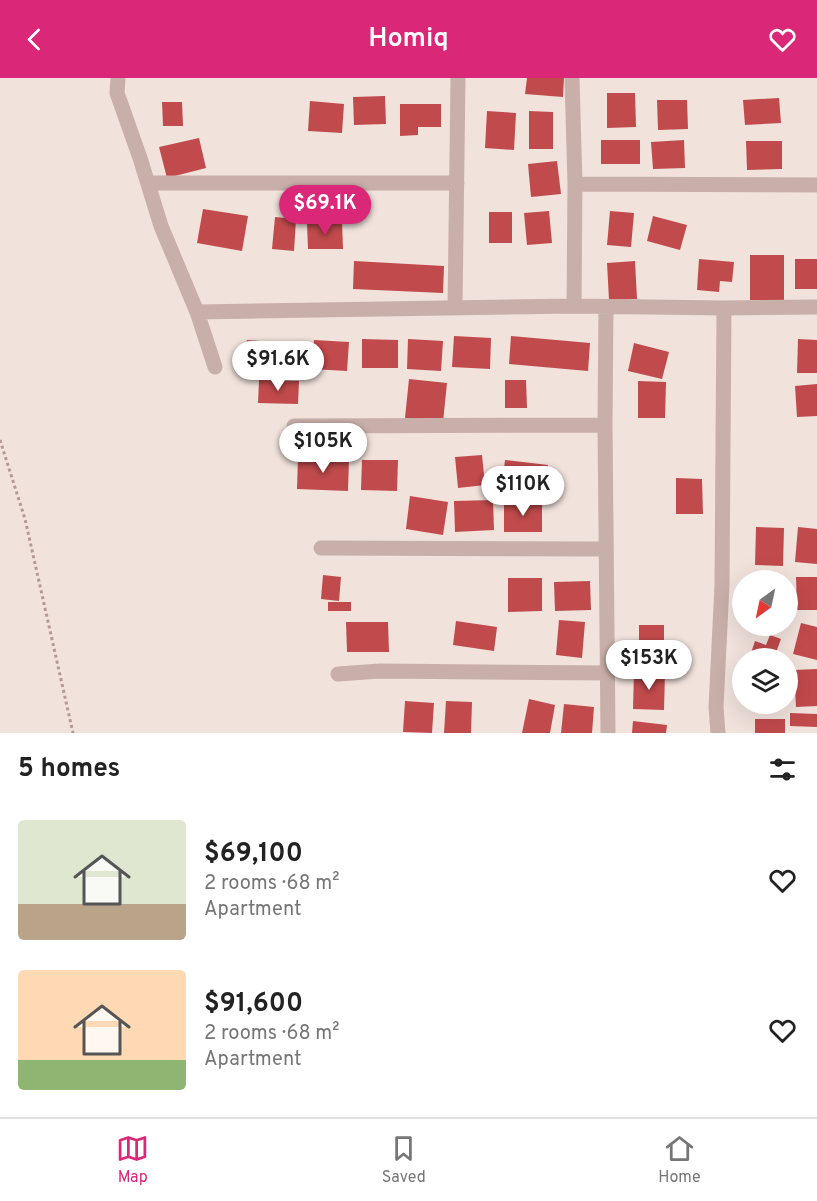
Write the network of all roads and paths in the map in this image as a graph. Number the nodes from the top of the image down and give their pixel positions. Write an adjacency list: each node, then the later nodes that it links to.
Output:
1 (118, 78): 4 (street)
2 (458, 78): 5 (street)
3 (572, 78): 6 (street)
4 (148, 183): 5 (street); 13 (street)
5 (458, 183): 11 (street)
6 (575, 184): 7 (street); 8 (street)
7 (817, 185)
8 (574, 306): 9 (street); 11 (street)
9 (606, 307): 12 (street); 15 (street)
10 (817, 307): 12 (street)
11 (455, 308): 13 (street)
12 (724, 308): 24 (street)
13 (197, 312): 14 (street)
14 (215, 367)
15 (605, 425): 16 (street); 19 (street)
16 (294, 426)
17 (0, 440): 22 (path)
18 (321, 548): 19 (street)
19 (606, 549): 20 (street)
20 (607, 673): 21 (street); 23 (street)
21 (338, 674)
22 (73, 733)
23 (608, 733)
24 (718, 733)

